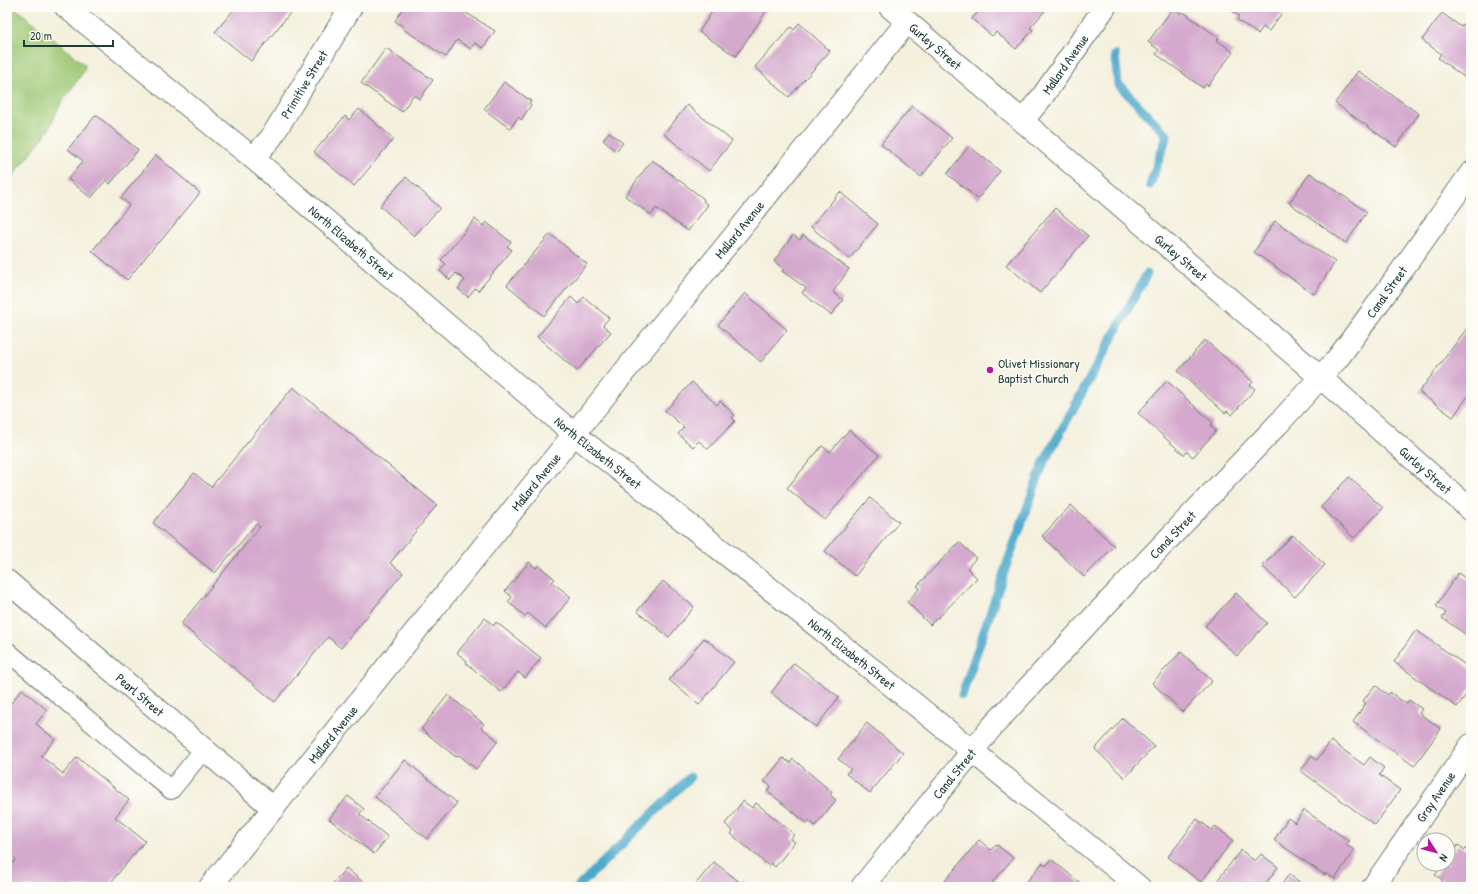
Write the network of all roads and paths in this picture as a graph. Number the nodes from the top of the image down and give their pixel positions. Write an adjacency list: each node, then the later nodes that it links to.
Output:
1 (66, 7): 7 (street, North Elizabeth Street)
2 (350, 7): 7 (street, Primitive Street)
3 (890, 7): 5 (street, Gurley Street)
4 (1105, 7): 6 (street, Mallard Avenue)
5 (907, 22): 6 (street, Gurley Street); 10 (street, Mallard Avenue)
6 (1024, 120): 9 (street, Gurley Street)
7 (252, 158): 10 (street, North Elizabeth Street)
8 (1471, 173): 9 (street, Canal Street)
9 (1320, 377): 11 (street, Gurley Street); 16 (street, Canal Street)
10 (574, 434): 16 (street, North Elizabeth Street); 17 (street, Mallard Avenue)
11 (1471, 510)
12 (7, 581): 15 (street, Pearl Street)
13 (7, 651): 15 (lane)
14 (1471, 745): 21 (street, Gray Avenue)
15 (204, 749): 17 (street, Pearl Street)
16 (972, 751): 19 (street, Canal Street); 20 (street, North Elizabeth Street)
17 (274, 809): 18 (street, Mallard Avenue)
18 (210, 887)
19 (862, 887)
20 (1139, 887)
21 (1373, 887)

